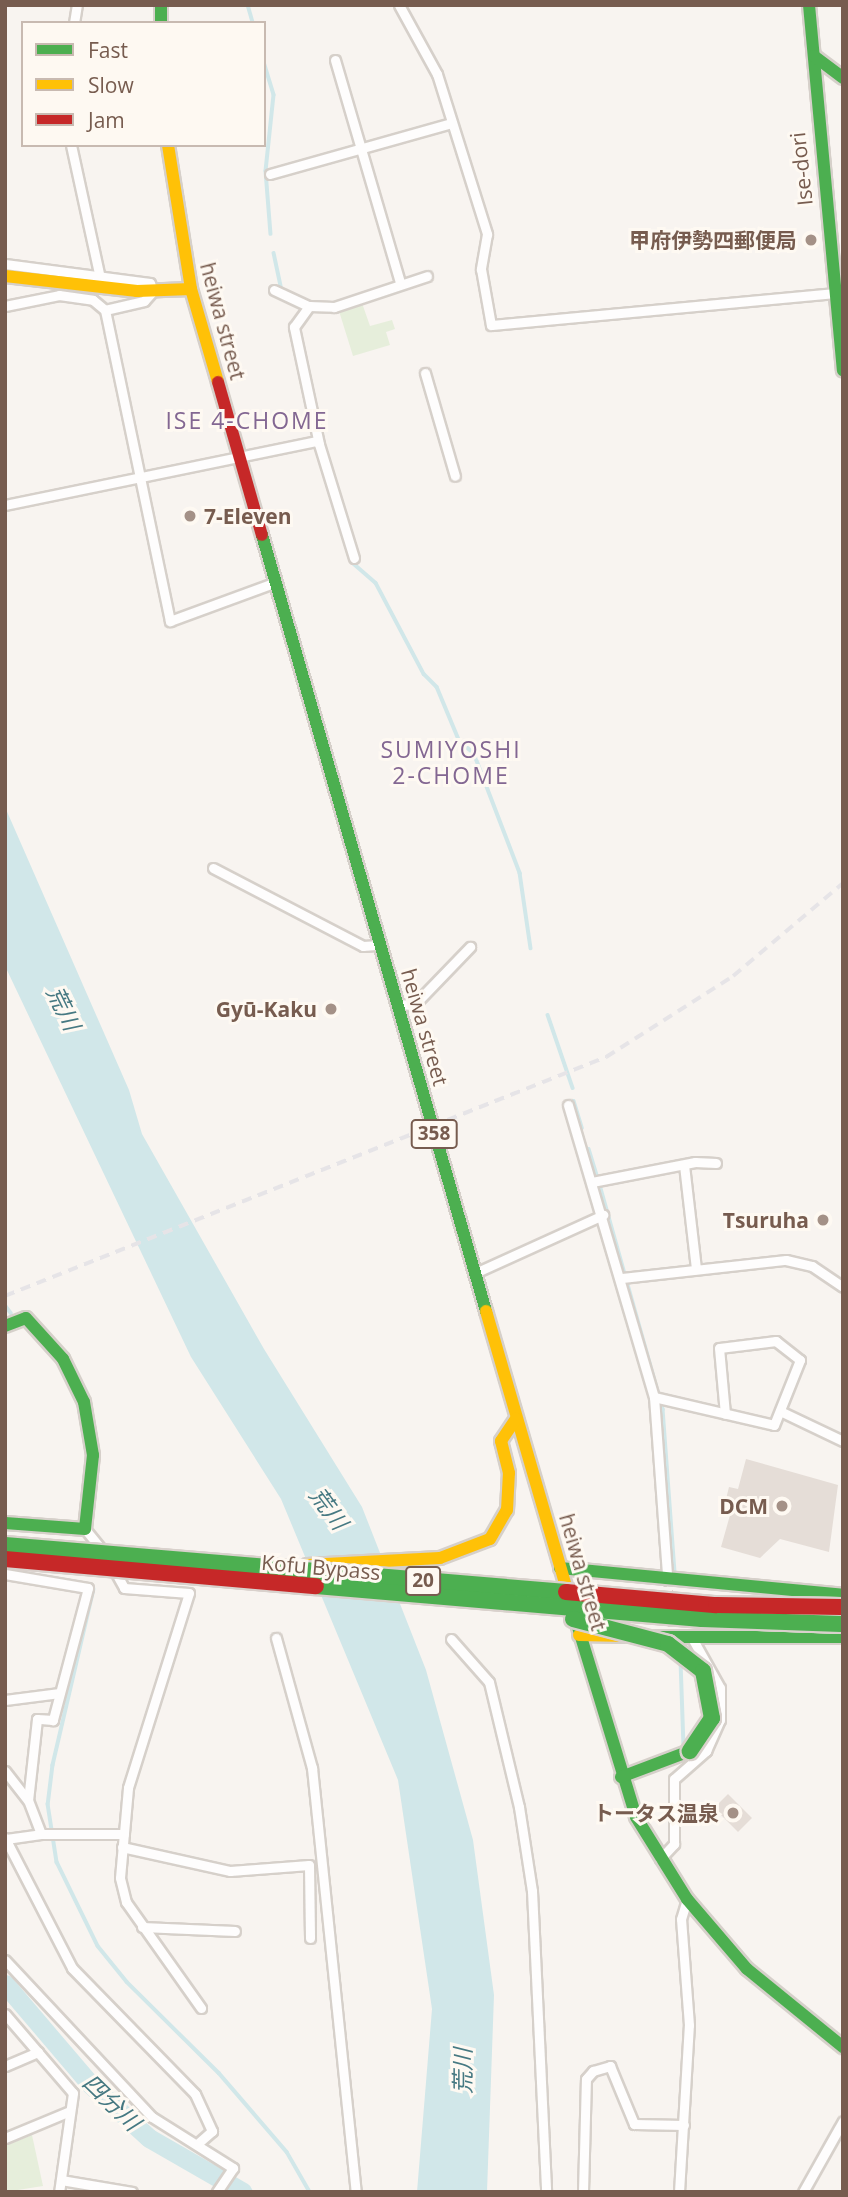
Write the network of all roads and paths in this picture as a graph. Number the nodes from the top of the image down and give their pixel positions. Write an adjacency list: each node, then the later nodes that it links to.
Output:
1 (399, 5): 6 (street)
2 (809, 5): 3 (main road, Ise-dori)
3 (814, 56): 5 (main road); 19 (main road, Ise-dori)
4 (335, 60): 9 (street)
5 (843, 78)
6 (452, 122): 9 (street); 19 (street)
7 (71, 147): 14 (street)
8 (168, 147): 16 (main road, heiwa street / 358)
9 (360, 149): 10 (street); 15 (street)
10 (270, 174)
11 (5, 264): 14 (street)
12 (5, 276): 18 (main road)
13 (427, 276): 15 (street)
14 (100, 278): 18 (street)
15 (400, 283): 21 (street)
16 (191, 289): 18 (main road); 26 (main road, heiwa street / 358)
17 (274, 290): 21 (street)
18 (145, 291): 22 (street)
19 (834, 293): 23 (main road, Ise-dori)
20 (5, 306): 22 (street)
21 (309, 306): 25 (street)
22 (105, 310): 27 (street)
23 (843, 370)
24 (425, 373): 28 (street)
25 (318, 441): 26 (street); 30 (street)
26 (239, 457): 27 (street); 31 (main road, heiwa street / 358)
27 (140, 476): 29 (street); 31 (street)
28 (455, 476)
29 (5, 505)
30 (354, 558)
31 (276, 582): 33 (main road, heiwa street / 358)
32 (213, 868): 33 (street)
33 (379, 945): 35 (main road, heiwa street / 358)
34 (470, 947): 35 (street)
35 (397, 1004): 42 (main road, heiwa street / 358)
36 (568, 1105): 39 (street)
37 (716, 1163): 38 (street)
38 (684, 1165): 39 (street); 41 (street)
39 (592, 1182): 40 (street)
40 (603, 1215): 42 (street); 43 (street)
41 (696, 1269): 43 (street); 44 (street)
42 (475, 1273): 49 (main road, heiwa street / 358)
43 (622, 1278): 46 (street)
44 (843, 1287)
45 (5, 1326): 52 (main road)
46 (654, 1397): 48 (street); 58 (street)
47 (780, 1412): 48 (street); 48 (street); 50 (street)
48 (724, 1414)
49 (516, 1419): 55 (main road, bridge); 56 (main road, heiwa street / 358)
50 (843, 1441)
51 (5, 1523): 52 (main road)
52 (85, 1529): 71 (street)
53 (5, 1545): 55 (main road, Kofu Bypass / 20, bridge)
54 (5, 1559): 59 (main road, Kofu Bypass / 20, bridge)
55 (240, 1565): 60 (main road, Kofu Bypass / 20, bridge)
56 (559, 1568): 58 (main road); 61 (main road, heiwa street / 358)
57 (5, 1574): 65 (street)
58 (667, 1576): 60 (main road)
59 (442, 1598): 60 (main road, Kofu Bypass / 20, bridge); 68 (main road, bridge)
60 (842, 1616): 63 (main road)
61 (579, 1635): 63 (main road); 68 (main road, heiwa street / 358)
62 (275, 1638): 94 (street)
63 (692, 1638): 74 (street)
64 (451, 1639): 95 (street)
65 (60, 1693): 66 (street); 69 (street)
66 (5, 1700)
67 (5, 1771): 69 (street)
68 (621, 1777): 74 (main road, heiwa street / 358)
69 (28, 1800): 70 (street)
70 (42, 1834): 71 (street); 72 (street)
71 (124, 1834): 73 (street)
72 (5, 1838): 89 (street)
73 (122, 1847): 76 (street); 78 (street)
74 (660, 1859): 75 (main road, heiwa street / 358)
75 (687, 1899): 82 (main road, heiwa street / 358); 87 (street)
76 (142, 1927): 77 (street); 80 (street)
77 (235, 1931)
78 (310, 1938)
79 (5, 1960): 89 (street)
80 (201, 2008)
81 (5, 2014): 83 (street)
82 (843, 2047)
83 (38, 2052): 84 (street); 85 (street)
84 (5, 2066)
85 (71, 2110): 88 (street); 90 (street)
86 (843, 2121): 98 (street)
87 (684, 2125): 96 (street); 97 (street)
88 (5, 2138)
89 (198, 2143): 91 (street)
90 (61, 2180): 92 (street); 93 (street)
91 (217, 2191)
92 (59, 2192)
93 (132, 2192)
94 (356, 2192)
95 (546, 2192)
96 (583, 2192)
97 (678, 2192)
98 (803, 2192)

